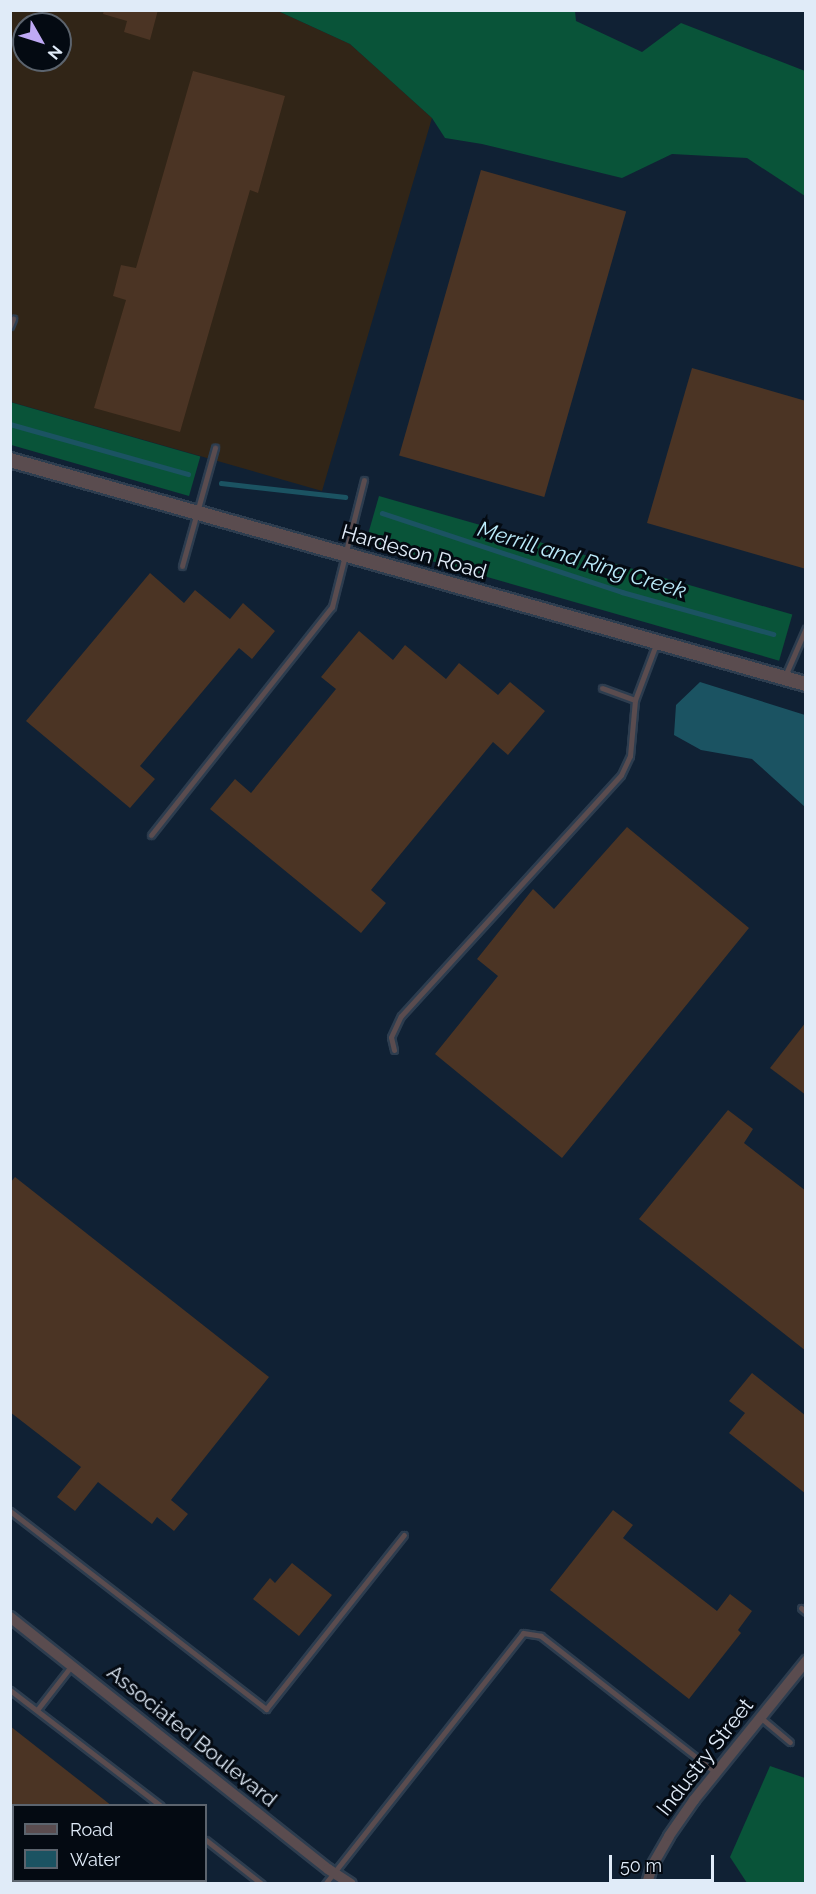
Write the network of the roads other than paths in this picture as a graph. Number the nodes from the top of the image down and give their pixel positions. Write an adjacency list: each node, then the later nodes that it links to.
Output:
1 (11, 319): 2 (lane)
2 (10, 326)
3 (215, 448): 6 (lane)
4 (10, 460): 6 (street, Hardeson Road)
5 (364, 480): 7 (lane)
6 (197, 512): 7 (street, Hardeson Road); 8 (lane)
7 (347, 555): 10 (street, Hardeson Road); 15 (lane)
8 (182, 566)
9 (806, 628): 11 (lane)
10 (657, 642): 11 (street, Hardeson Road); 14 (lane)
11 (784, 678): 12 (street, Hardeson Road)
12 (806, 684)
13 (602, 688): 14 (lane)
14 (635, 700): 16 (lane)
15 (151, 836)
16 (394, 1050)
17 (10, 1511): 18 (lane)
18 (404, 1535)
19 (10, 1617): 21 (street, Associated Boulevard)
20 (806, 1661): 24 (street, Industry Street)
21 (72, 1665): 23 (lane); 29 (street, Associated Boulevard)
22 (10, 1689): 23 (lane)
23 (37, 1710): 27 (lane)
24 (760, 1717): 25 (lane); 26 (street, Industry Street)
25 (790, 1742)
26 (716, 1773): 29 (lane); 33 (street, Industry Street)
27 (158, 1804)
28 (207, 1841): 30 (lane)
29 (333, 1872): 31 (lane); 32 (street, Associated Boulevard)
30 (262, 1884)
31 (325, 1884)
32 (351, 1884)
33 (647, 1884)

